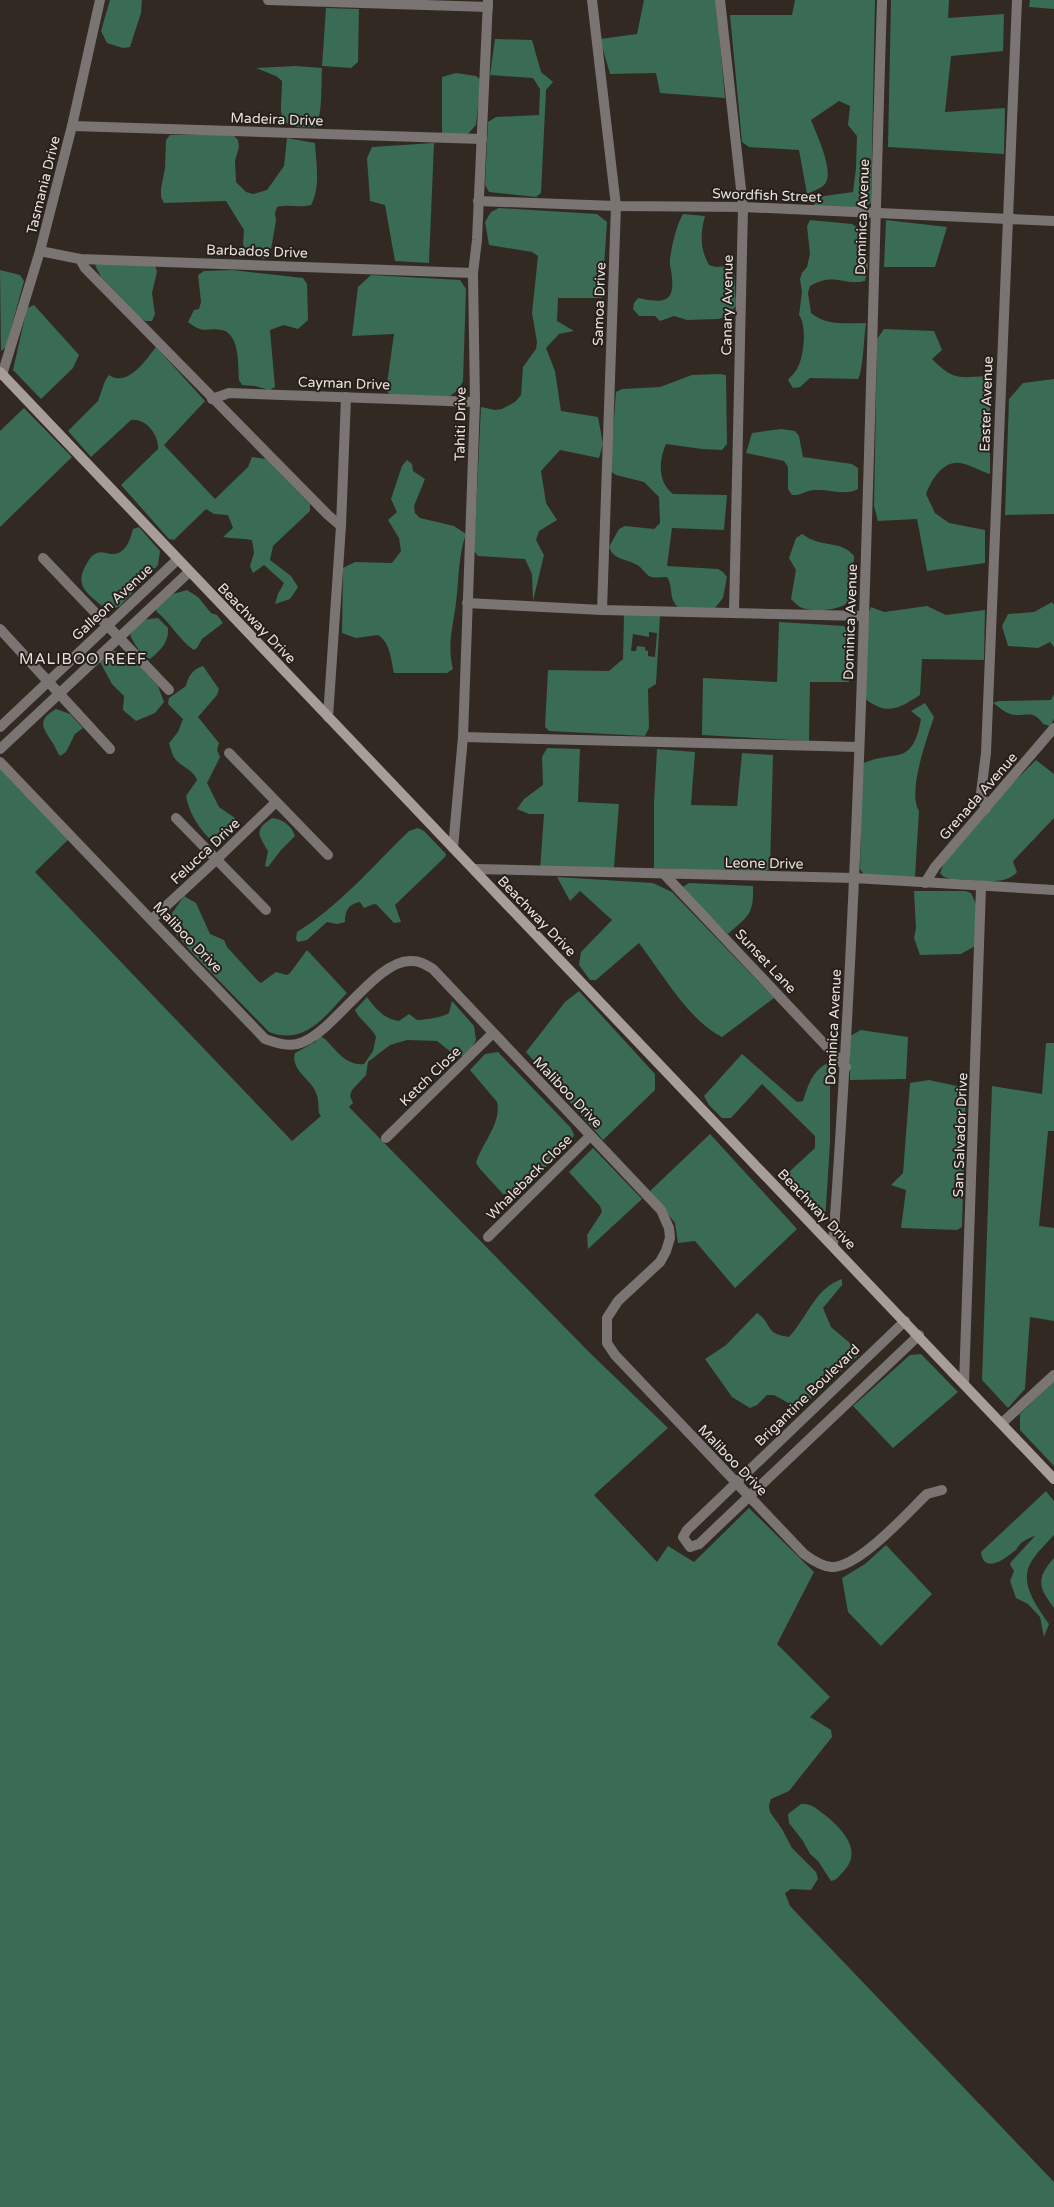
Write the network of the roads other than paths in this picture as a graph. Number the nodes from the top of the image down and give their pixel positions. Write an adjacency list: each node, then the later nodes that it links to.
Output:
1 (100, 0): 8 (street, Tasmania Drive)
2 (268, 0): 7 (street)
3 (592, 0): 11 (street, Samoa Drive)
4 (720, 0): 12 (street, Canary Avenue)
5 (882, 0): 13 (street, Dominica Avenue)
6 (1017, 0): 14 (street, Easter Avenue)
7 (488, 4): 9 (street, Tahiti Drive)
8 (72, 126): 9 (street, Madeira Drive); 16 (street, Tasmania Drive)
9 (482, 139): 10 (street, Tahiti Drive)
10 (478, 201): 11 (street, Swordfish Street); 18 (street, Tahiti Drive)
11 (616, 206): 12 (street, Swordfish Street); 28 (street, Samoa Drive)
12 (742, 207): 13 (street, Swordfish Street); 29 (street, Canary Avenue)
13 (875, 212): 14 (street, Swordfish Street); 30 (street, Dominica Avenue)
14 (1007, 219): 15 (street, Swordfish Street); 47 (street, Easter Avenue)
15 (1054, 221)
16 (40, 251): 17 (street, Barbados Drive); 19 (street, Tasmania Drive)
17 (80, 259): 18 (street, Barbados Drive); 21 (street)
18 (473, 273): 22 (street, Tahiti Drive)
19 (1, 373): 25 (street, Beachway Drive)
20 (346, 396): 21 (street, Cayman Drive); 22 (street, Cayman Drive); 23 (street)
21 (212, 398): 23 (street)
22 (475, 402): 27 (street, Tahiti Drive)
23 (341, 526): 37 (street)
24 (43, 558): 31 (street)
25 (177, 560): 26 (street, Beachway Drive); 31 (street, Galleon Avenue)
26 (189, 572): 33 (street); 37 (street, Beachway Drive)
27 (468, 603): 28 (street); 40 (street, Tahiti Drive)
28 (602, 610): 29 (street)
29 (734, 612): 30 (street)
30 (864, 616): 41 (street, Dominica Avenue)
31 (107, 626): 33 (street); 34 (street, Galleon Avenue)
32 (0, 629): 34 (street)
33 (119, 638): 35 (street); 36 (street)
34 (48, 682): 36 (street); 38 (street, Galleon Avenue)
35 (169, 690)
36 (60, 694): 42 (street); 43 (street)
37 (328, 717): 49 (street, Beachway Drive)
38 (0, 727)
39 (1054, 728): 47 (street, Grenada Avenue)
40 (463, 737): 41 (street); 49 (street, Tahiti Drive)
41 (859, 747): 54 (street, Dominica Avenue)
42 (110, 749)
43 (0, 750)
44 (229, 753): 46 (street)
45 (0, 762): 59 (street, Maliboo Drive)
46 (276, 802): 50 (street); 51 (street, Felucca Drive)
47 (986, 808): 55 (street, Grenada Avenue)
48 (176, 818): 51 (street)
49 (453, 848): 52 (street, Beachway Drive)
50 (328, 855)
51 (217, 860): 58 (street); 59 (street, Felucca Drive)
52 (474, 869): 53 (street, Leone Drive); 65 (street, Beachway Drive)
53 (666, 875): 54 (street, Leone Drive); 61 (street, Sunset Lane)
54 (854, 878): 55 (street, Leone Drive); 61 (street, Dominica Avenue)
55 (925, 883): 56 (street, Leone Drive)
56 (981, 887): 57 (street, Leone Drive); 69 (street, San Salvador Drive)
57 (1054, 890)
58 (266, 910)
59 (152, 920): 60 (street, Maliboo Drive)
60 (493, 1034): 62 (street, Maliboo Drive); 63 (street, Ketch Close)
61 (846, 1067): 65 (street, Dominica Avenue)
62 (590, 1136): 64 (street, Whaleback Close); 72 (street, Maliboo Drive)
63 (386, 1138)
64 (488, 1237)
65 (833, 1245): 66 (street, Beachway Drive)
66 (904, 1321): 67 (street, Beachway Drive); 72 (street, Brigantine Boulevard)
67 (919, 1335): 69 (street, Beachway Drive); 74 (street, Brigantine Boulevard)
68 (1054, 1375): 70 (street)
69 (964, 1384): 70 (street, Beachway Drive)
70 (1002, 1423): 71 (street, Beachway Drive)
71 (1054, 1479)
72 (736, 1483): 74 (street, Maliboo Drive); 74 (street, Brigantine Boulevard)
73 (942, 1490): 74 (street, Maliboo Drive)
74 (749, 1497)

